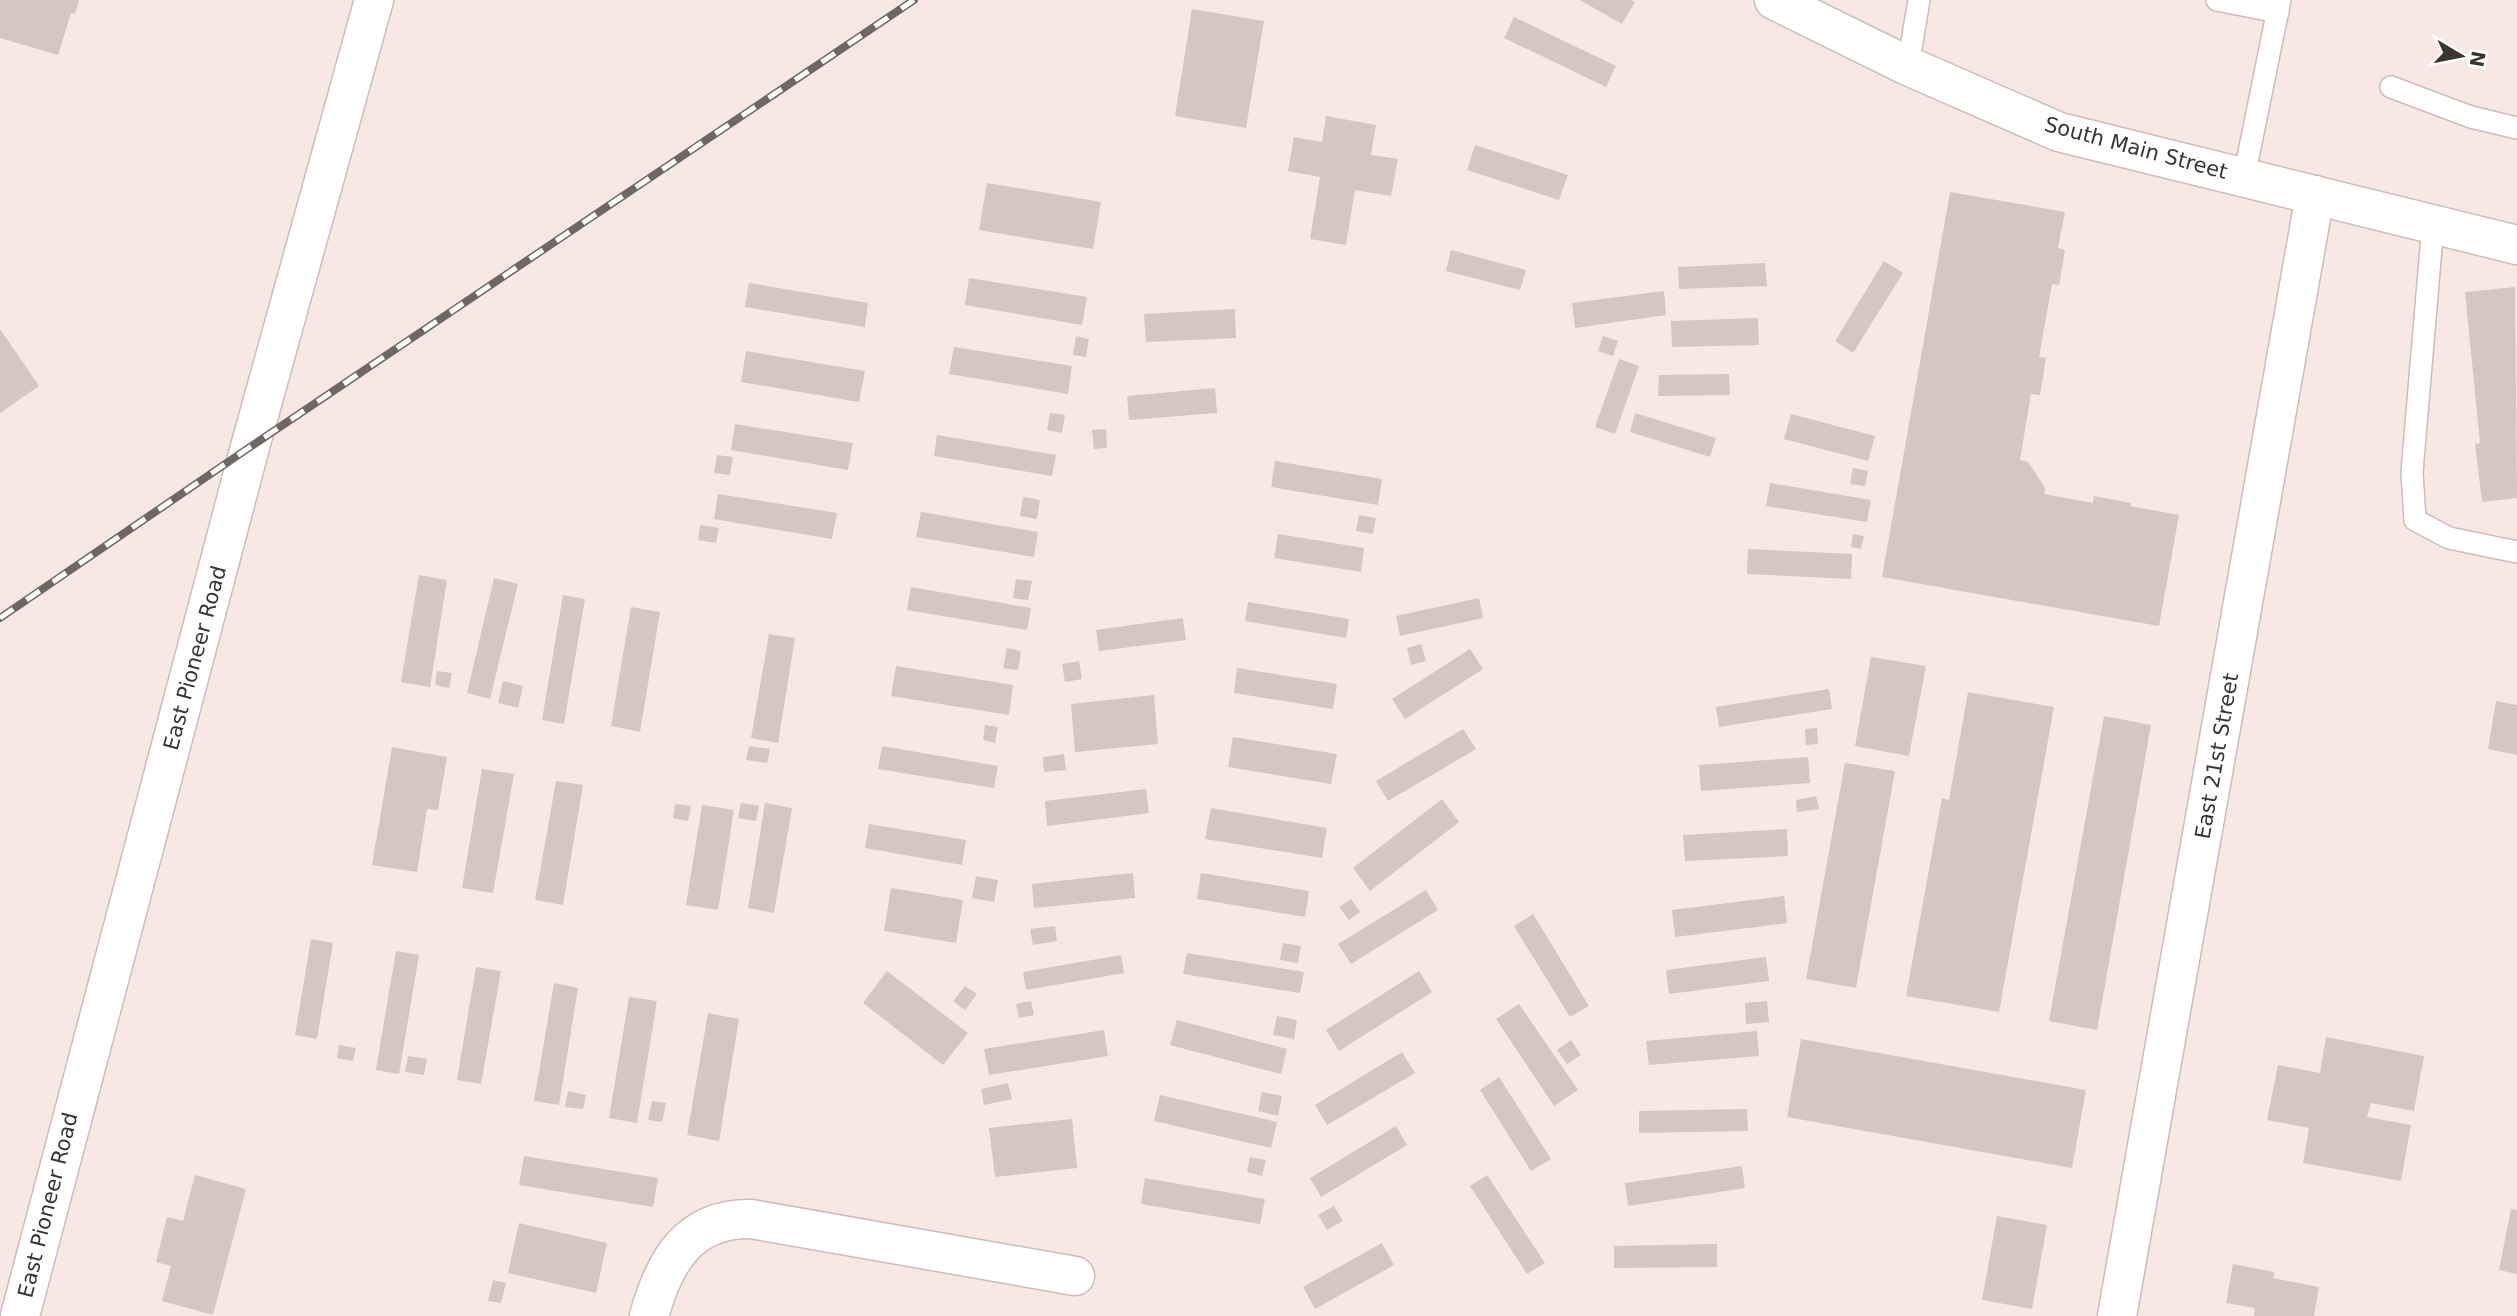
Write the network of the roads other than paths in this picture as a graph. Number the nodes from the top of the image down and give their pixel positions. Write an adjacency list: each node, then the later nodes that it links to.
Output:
1 (374, 0): 15 (main road, East Pioneer Road)
2 (1774, 0): 6 (main road, South Main Street)
3 (1919, 0): 6 (lane)
4 (2217, 0): 5 (lane)
5 (2279, 6): 9 (lane)
6 (1908, 66): 9 (main road, South Main Street)
7 (2391, 88): 8 (lane)
8 (2517, 128)
9 (2244, 177): 10 (main road, South Main Street)
10 (2315, 195): 11 (main road, South Main Street); 17 (main road, East 21st Street)
11 (2433, 224): 12 (main road, South Main Street); 13 (lane)
12 (2517, 244)
13 (2517, 552)
14 (1075, 1276): 16 (main road)
15 (20, 1316)
16 (649, 1316)
17 (2117, 1316)

